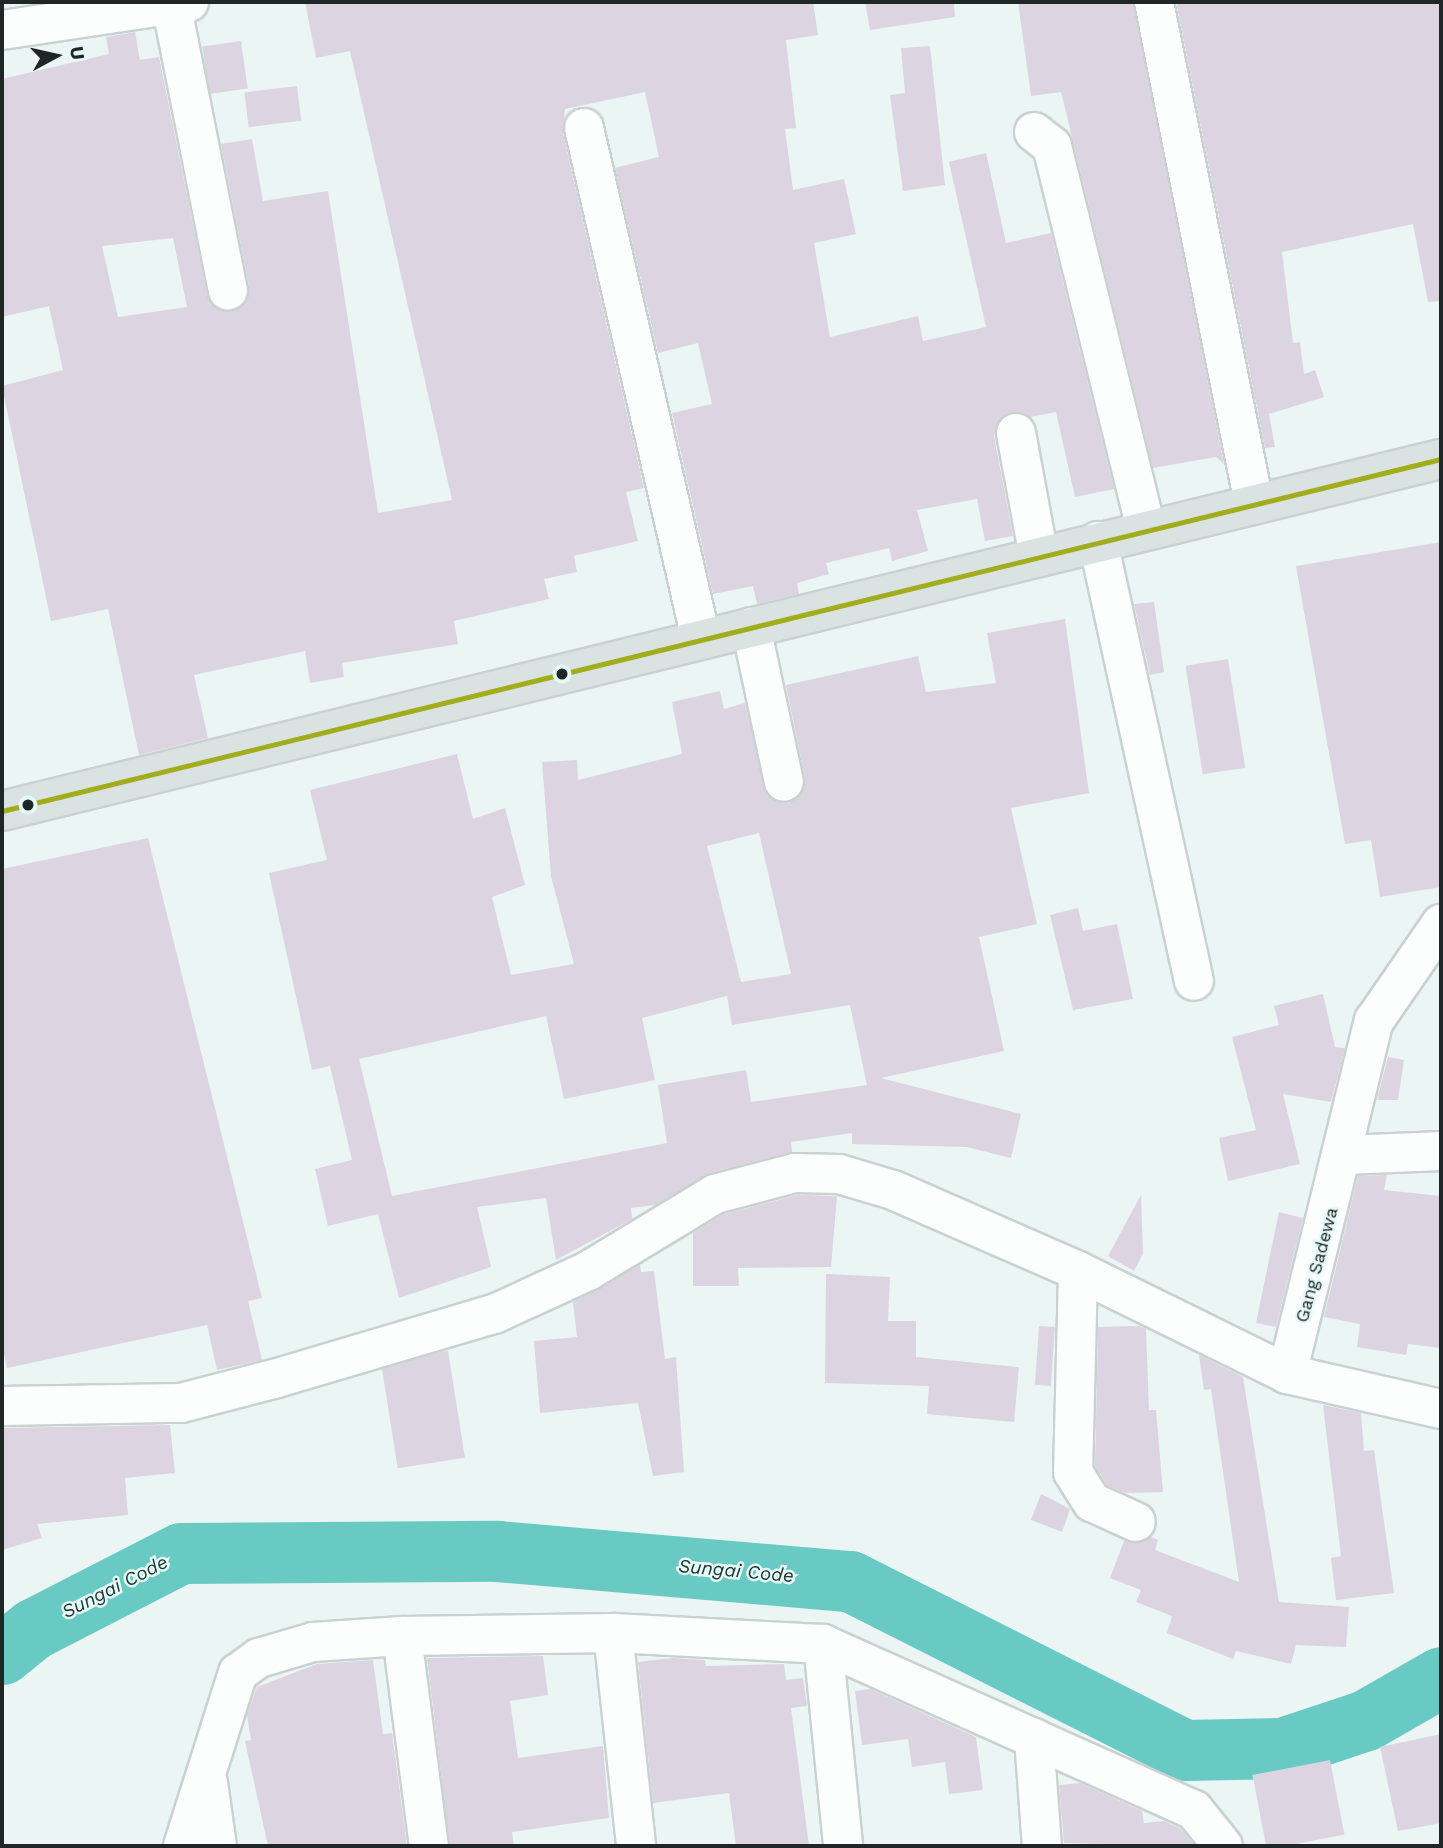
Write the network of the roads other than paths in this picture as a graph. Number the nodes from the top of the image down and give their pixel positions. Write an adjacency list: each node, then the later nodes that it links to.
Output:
1 (167, 2): 3 (street); 6 (street)
2 (1154, 2): 9 (street)
3 (2, 30)
4 (584, 128): 14 (street)
5 (1034, 132): 10 (street)
6 (228, 290)
7 (1016, 433): 12 (street)
8 (1441, 459): 9 (main road)
9 (1254, 504): 10 (main road)
10 (1146, 529): 11 (main road)
11 (1098, 541): 12 (main road); 18 (street)
12 (1039, 557): 13 (main road)
13 (751, 627): 14 (main road); 15 (street)
14 (701, 639): 16 (main road)
15 (784, 782)
16 (2, 811)
17 (1441, 924): 20 (street, Gang Sadewa)
18 (1194, 981)
19 (1441, 1150): 20 (street)
20 (1345, 1155): 22 (street, Gang Sadewa)
21 (1078, 1271): 22 (street); 23 (street); 25 (street)
22 (1287, 1374): 24 (street)
23 (2, 1406)
24 (1441, 1409)
25 (1136, 1522)
26 (613, 1633): 27 (street); 28 (street); 34 (street)
27 (402, 1636): 30 (street); 33 (street)
28 (823, 1644): 29 (street); 35 (street)
29 (1034, 1738): 36 (street); 37 (street)
30 (207, 1773): 31 (street); 32 (street)
31 (183, 1846)
32 (217, 1846)
33 (429, 1846)
34 (636, 1846)
35 (842, 1846)
36 (1042, 1846)
37 (1223, 1846)

